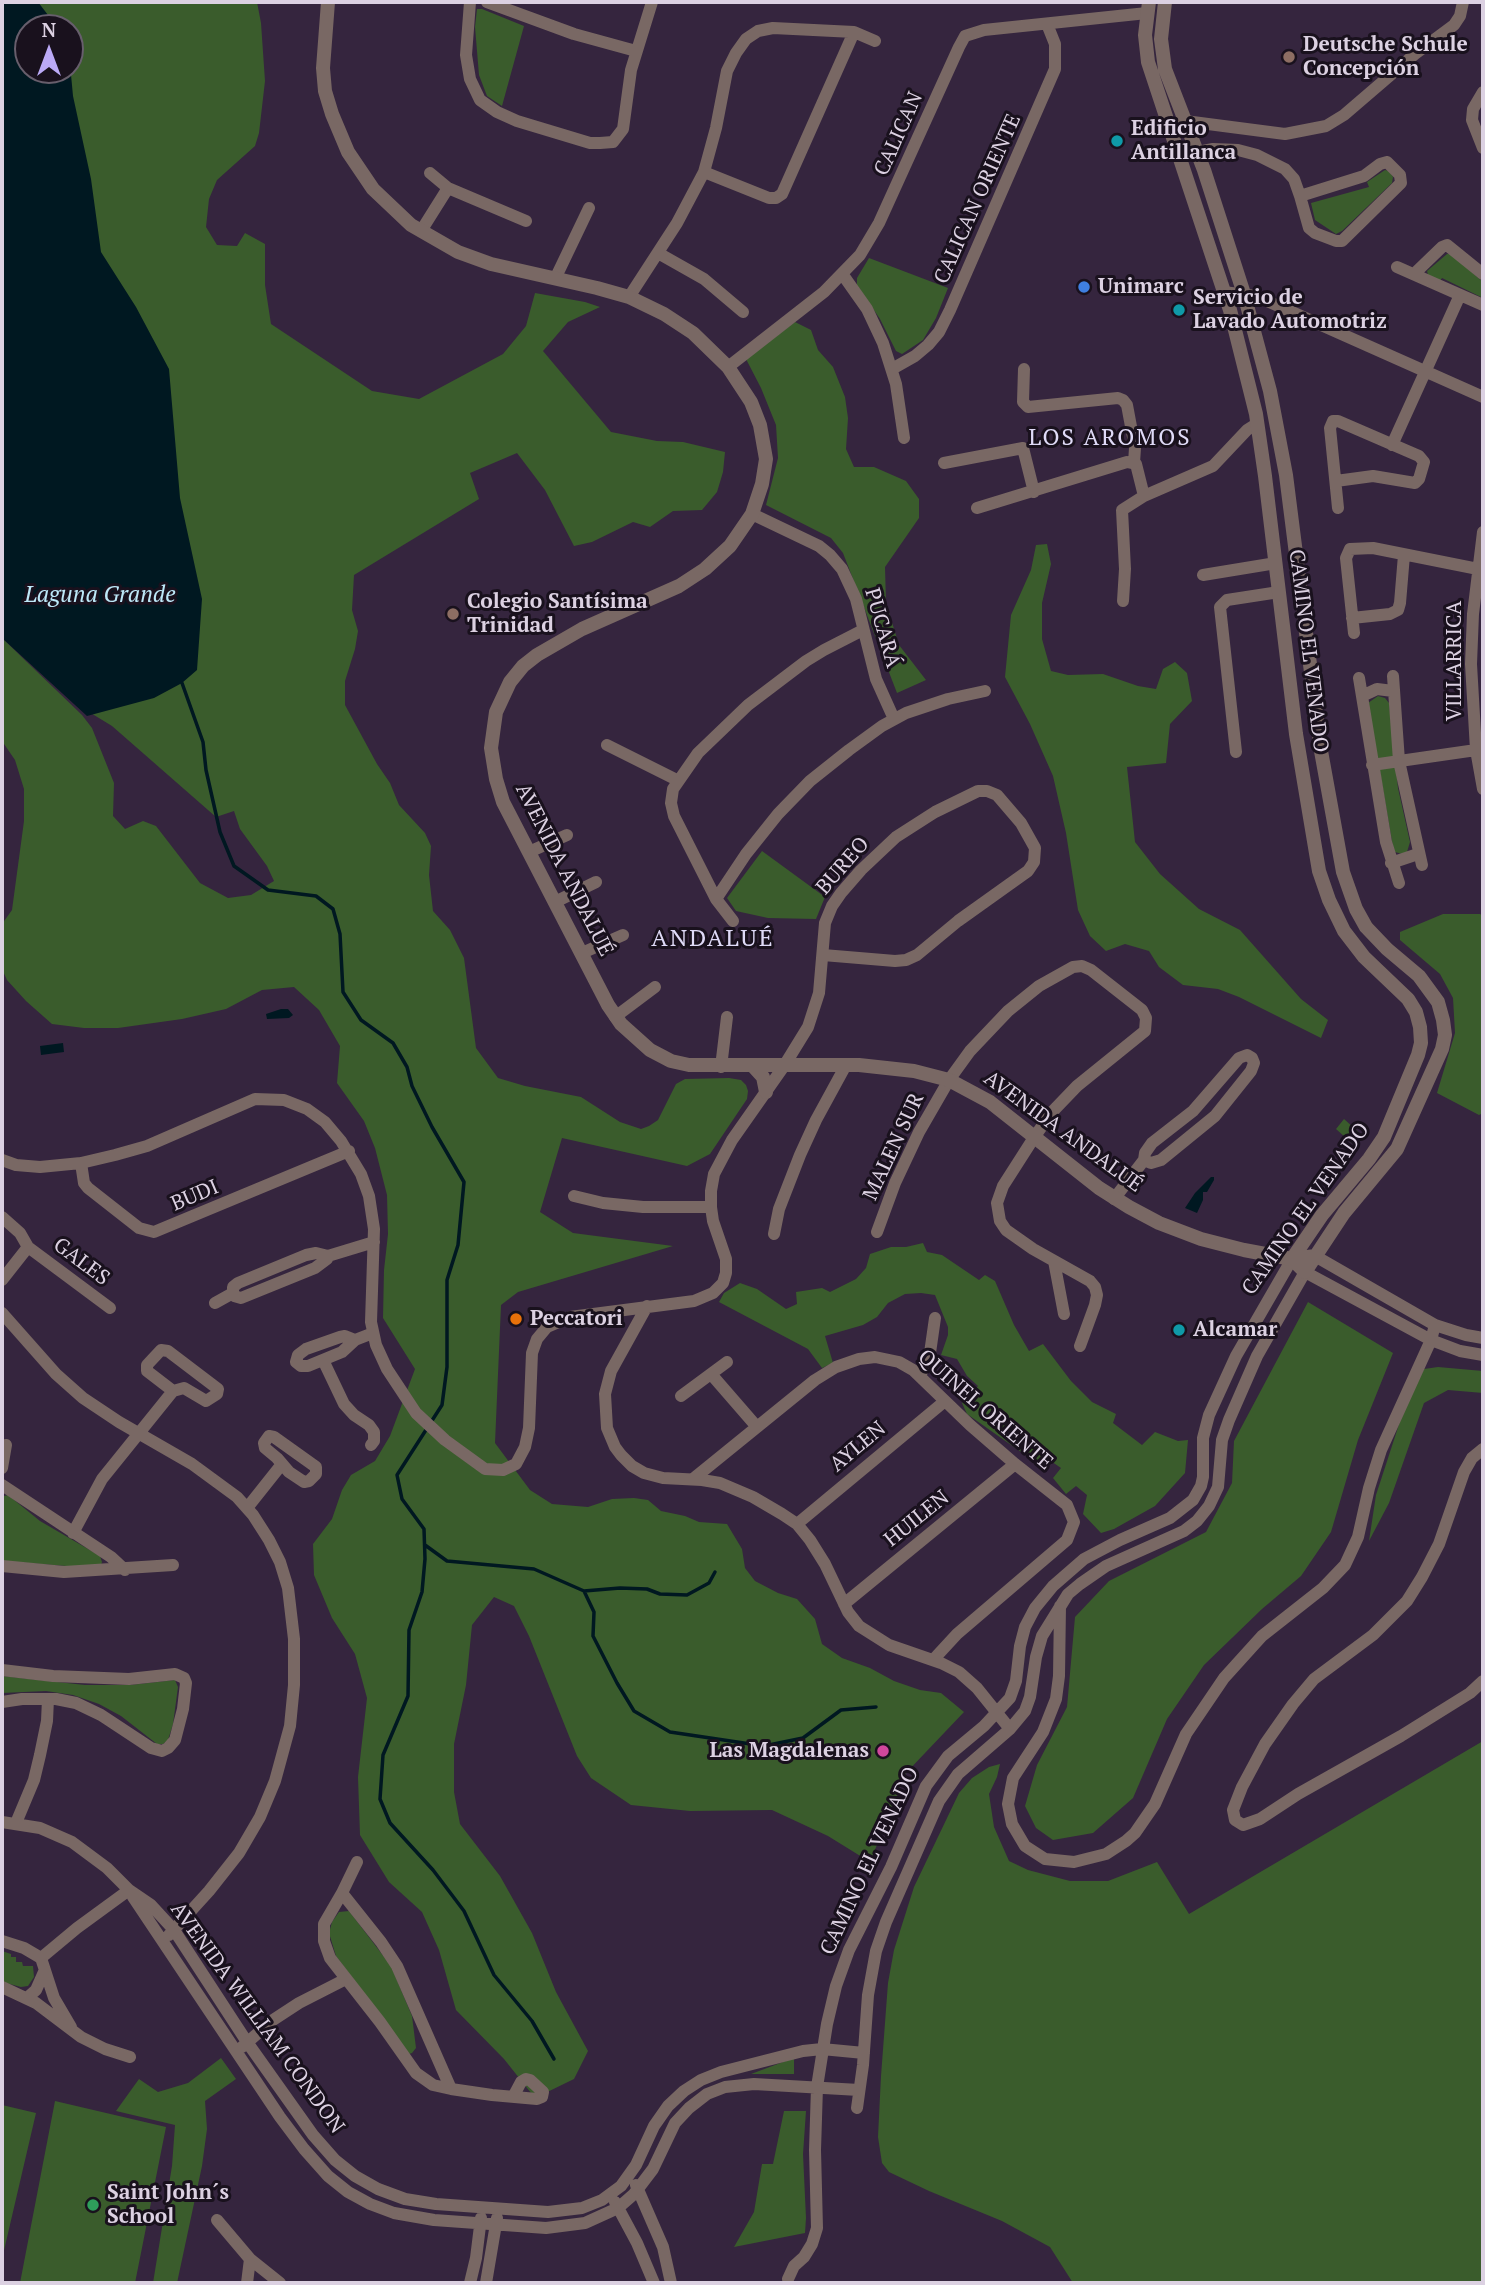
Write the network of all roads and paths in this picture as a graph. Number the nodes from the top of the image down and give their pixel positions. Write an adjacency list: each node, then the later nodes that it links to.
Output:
1 (328, 2): 22 (street, AVENIDA ANDALUÉ)
2 (470, 2): 11 (street)
3 (487, 2): 11 (street)
4 (652, 2): 11 (street)
5 (1165, 2): 13 (street, CAMINO EL VENADO)
6 (1463, 2): 13 (street)
7 (1148, 7): 8 (street, CALICAN); 29 (street, CAMINO EL VENADO)
8 (1047, 24): 27 (street, CALICAN); 36 (street, CALICAN ORIENTE)
9 (854, 32): 10 (street); 16 (street); 16 (street)
10 (875, 41)
11 (636, 51)
12 (1483, 92): 14 (street)
13 (1185, 121): 15 (street, CAMINO EL VENADO)
14 (1483, 148)
15 (1198, 152): 19 (street); 30 (street, CAMINO EL VENADO)
16 (704, 172): 23 (street)
17 (430, 173): 18 (street)
18 (448, 188): 21 (street); 22 (street)
19 (1300, 195): 19 (street)
20 (589, 208): 28 (street)
21 (526, 221)
22 (421, 231): 28 (street, AVENIDA ANDALUÉ)
23 (657, 253): 32 (street); 34 (street)
24 (1397, 267): 25 (street)
25 (1414, 274): 26 (street); 31 (street)
26 (1483, 274)
27 (843, 275): 35 (street, CALICAN); 36 (street)
28 (555, 279): 32 (street, AVENIDA ANDALUÉ)
29 (1223, 292): 30 (street); 40 (street, CAMINO EL VENADO)
30 (1244, 294): 38 (street); 69 (street, CAMINO EL VENADO)
31 (1460, 295): 33 (street); 38 (street)
32 (629, 297): 35 (street, AVENIDA ANDALUÉ)
33 (1483, 305)
34 (743, 312)
35 (728, 367): 50 (street, AVENIDA ANDALUÉ)
36 (892, 369): 41 (street)
37 (1024, 369): 44 (street)
38 (1425, 371): 39 (street); 42 (street)
39 (1483, 397)
40 (1258, 423): 47 (street); 53 (street, CAMINO EL VENADO)
41 (904, 438)
42 (1392, 445): 45 (street); 45 (street)
43 (944, 463): 46 (street)
44 (1134, 463): 46 (street); 47 (street)
45 (1336, 481): 49 (street)
46 (1034, 492): 48 (street)
47 (1144, 496): 57 (street)
48 (976, 508)
49 (1338, 508)
50 (752, 514): 59 (street, PUCARÁ); 77 (street, AVENIDA ANDALUÉ)
51 (1483, 532): 54 (street, VILLARRICA)
52 (1404, 555): 54 (street); 58 (street); 58 (street)
53 (1276, 563): 55 (street); 56 (street, CAMINO EL VENADO)
54 (1480, 569): 68 (street, VILLARRICA)
55 (1203, 575)
56 (1279, 592): 70 (street); 71 (street, CAMINO EL VENADO)
57 (1123, 601)
58 (1352, 618): 60 (street)
59 (863, 630): 66 (street, PUCARÁ); 74 (street)
60 (1354, 633)
61 (1392, 676): 64 (street)
62 (1359, 678): 65 (street)
63 (985, 691): 66 (street)
64 (1393, 691): 65 (street); 72 (street)
65 (1362, 696): 73 (street)
66 (894, 719): 81 (street)
67 (607, 745): 74 (street)
68 (1476, 750): 72 (street); 75 (street, VILLARRICA)
69 (1321, 751): 71 (street); 109 (street, CAMINO EL VENADO)
70 (1236, 752)
71 (1299, 754): 110 (street, CAMINO EL VENADO)
72 (1399, 761): 73 (street); 78 (street)
73 (1372, 765): 78 (street)
74 (677, 780): 81 (street)
75 (1483, 789)
76 (567, 835): 77 (street)
77 (529, 852): 82 (street, AVENIDA ANDALUÉ)
78 (1391, 863): 80 (street)
79 (596, 882): 82 (street)
80 (1399, 883)
81 (716, 899): 83 (street)
82 (555, 902): 85 (street, AVENIDA ANDALUÉ)
83 (733, 921)
84 (623, 935): 85 (street)
85 (582, 953): 88 (street, AVENIDA ANDALUÉ)
86 (823, 955): 86 (street, BUREO); 92 (street, BUREO)
87 (655, 987): 88 (street)
88 (615, 1017): 93 (street, AVENIDA ANDALUÉ)
89 (727, 1017): 93 (street)
90 (846, 1065): 92 (street, AVENIDA ANDALUÉ); 94 (street, AVENIDA ANDALUÉ); 106 (street)
91 (753, 1066): 92 (street, AVENIDA ANDALUÉ); 93 (street, AVENIDA ANDALUÉ); 95 (street)
92 (784, 1066): 95 (street, BUREO)
93 (721, 1067)
94 (949, 1080): 96 (street, AVENIDA ANDALUÉ); 96 (street, MALEN SUR); 105 (street, MALEN SUR)
95 (766, 1092): 103 (street, BUREO)
96 (1035, 1136): 102 (street, AVENIDA ANDALUÉ); 111 (street)
97 (349, 1151): 100 (street); 100 (street, BUDI); 107 (street)
98 (2, 1160): 100 (street)
99 (1144, 1160): 99 (street); 102 (street)
100 (81, 1163)
101 (574, 1196): 103 (street)
102 (1114, 1199): 110 (street, AVENIDA ANDALUÉ)
103 (711, 1207): 115 (street)
104 (2, 1217): 108 (street, GALES)
105 (877, 1232)
106 (774, 1234)
107 (374, 1242): 114 (street); 121 (street)
108 (28, 1247): 113 (street, GALES); 116 (street, GALES)
109 (1315, 1256): 110 (street); 112 (street, CAMINO EL VENADO); 120 (street)
110 (1292, 1259): 112 (street); 150 (street, CAMINO EL VENADO)
111 (1054, 1261): 118 (street); 125 (street)
112 (1305, 1272): 124 (street); 152 (street, CAMINO EL VENADO)
113 (2, 1280)
114 (215, 1304)
115 (647, 1307): 121 (street); 142 (street)
116 (110, 1308)
117 (2, 1312): 135 (street)
118 (1064, 1314)
119 (935, 1318): 130 (street)
120 (1435, 1325): 122 (street); 124 (street)
121 (373, 1333): 123 (street)
122 (1483, 1338)
123 (355, 1340): 127 (street); 127 (street)
124 (1431, 1340): 126 (street); 154 (street)
125 (1080, 1346)
126 (1483, 1355)
127 (323, 1360): 137 (street)
128 (727, 1362): 129 (street)
129 (711, 1374): 132 (street); 134 (street)
130 (920, 1375): 133 (street, QUINEL ORIENTE); 134 (street, QUINEL ORIENTE)
131 (173, 1391): 131 (street); 135 (street)
132 (681, 1396)
133 (945, 1401): 140 (street, QUINEL ORIENTE); 145 (street, AYLEN)
134 (757, 1427): 142 (street, QUINEL ORIENTE)
135 (139, 1433): 144 (street); 146 (street)
136 (6, 1444): 141 (street)
137 (371, 1445)
138 (1483, 1449): 157 (street)
139 (282, 1464): 144 (street)
140 (1015, 1464): 151 (street, HUILEN); 155 (street, QUINEL ORIENTE)
141 (2, 1468)
142 (693, 1479): 145 (street)
143 (2, 1485): 146 (street)
144 (247, 1508): 167 (street)
145 (797, 1524): 151 (street)
146 (73, 1533): 149 (street)
147 (173, 1565): 149 (street)
148 (2, 1566): 149 (street)
149 (125, 1570)
150 (1047, 1593): 152 (street); 160 (street, CAMINO EL VENADO)
151 (844, 1604): 155 (street)
152 (1060, 1605): 153 (street, CAMINO EL VENADO); 154 (street)
153 (1038, 1647): 154 (street); 161 (street, CAMINO EL VENADO)
154 (1060, 1653)
155 (933, 1660): 160 (street)
156 (2, 1670): 158 (street)
157 (1483, 1681)
158 (48, 1699): 159 (street); 163 (street)
159 (2, 1702)
160 (998, 1714): 161 (street); 177 (street, CAMINO EL VENADO)
161 (1010, 1729): 179 (street, CAMINO EL VENADO)
162 (2, 1822): 163 (street, AVENIDA WILLIAM CONDON)
163 (16, 1823): 165 (street, AVENIDA WILLIAM CONDON)
164 (357, 1862): 166 (street)
165 (129, 1890): 167 (street, AVENIDA WILLIAM CONDON); 169 (street, AVENIDA WILLIAM CONDON); 170 (street)
166 (342, 1893): 172 (street); 182 (street)
167 (174, 1930): 169 (street); 176 (street, AVENIDA WILLIAM CONDON)
168 (2, 1941): 170 (street)
169 (162, 1942): 178 (street, AVENIDA WILLIAM CONDON)
170 (41, 1958): 171 (street)
171 (44, 1972): 174 (street); 175 (street)
172 (346, 1979): 176 (street); 182 (street)
173 (2, 1987): 174 (street)
174 (27, 1998): 175 (street)
175 (81, 2037): 180 (street)
176 (247, 2042): 178 (street); 189 (street, AVENIDA WILLIAM CONDON)
177 (822, 2049): 179 (street, AVENIDA WILLIAM CONDON); 181 (street, CAMINO EL VENADO); 186 (street, AVENIDA WILLIAM CONDON)
178 (236, 2052): 193 (street, AVENIDA WILLIAM CONDON)
179 (864, 2053): 183 (street, CAMINO EL VENADO)
180 (130, 2057)
181 (817, 2087): 183 (street); 187 (street, AVENIDA WILLIAM CONDON); 196 (street, CAMINO EL VENADO)
182 (451, 2089): 184 (street)
183 (859, 2090): 185 (street, CAMINO EL VENADO)
184 (513, 2097)
185 (857, 2108)
186 (629, 2175): 187 (street); 188 (street, AVENIDA WILLIAM CONDON)
187 (638, 2190): 190 (street, AVENIDA WILLIAM CONDON); 202 (street)
188 (611, 2194): 190 (street); 191 (street, AVENIDA WILLIAM CONDON)
189 (481, 2207): 191 (street, AVENIDA WILLIAM CONDON); 193 (street)
190 (618, 2208): 194 (street, AVENIDA WILLIAM CONDON); 201 (street)
191 (498, 2209): 194 (street)
192 (217, 2220): 195 (street)
193 (481, 2224): 194 (street, AVENIDA WILLIAM CONDON); 199 (street)
194 (496, 2225): 200 (street)
195 (250, 2259): 197 (street); 198 (street)
196 (788, 2279)
197 (247, 2283)
198 (280, 2283)
199 (470, 2283)
200 (486, 2283)
201 (654, 2283)
202 (671, 2283)

